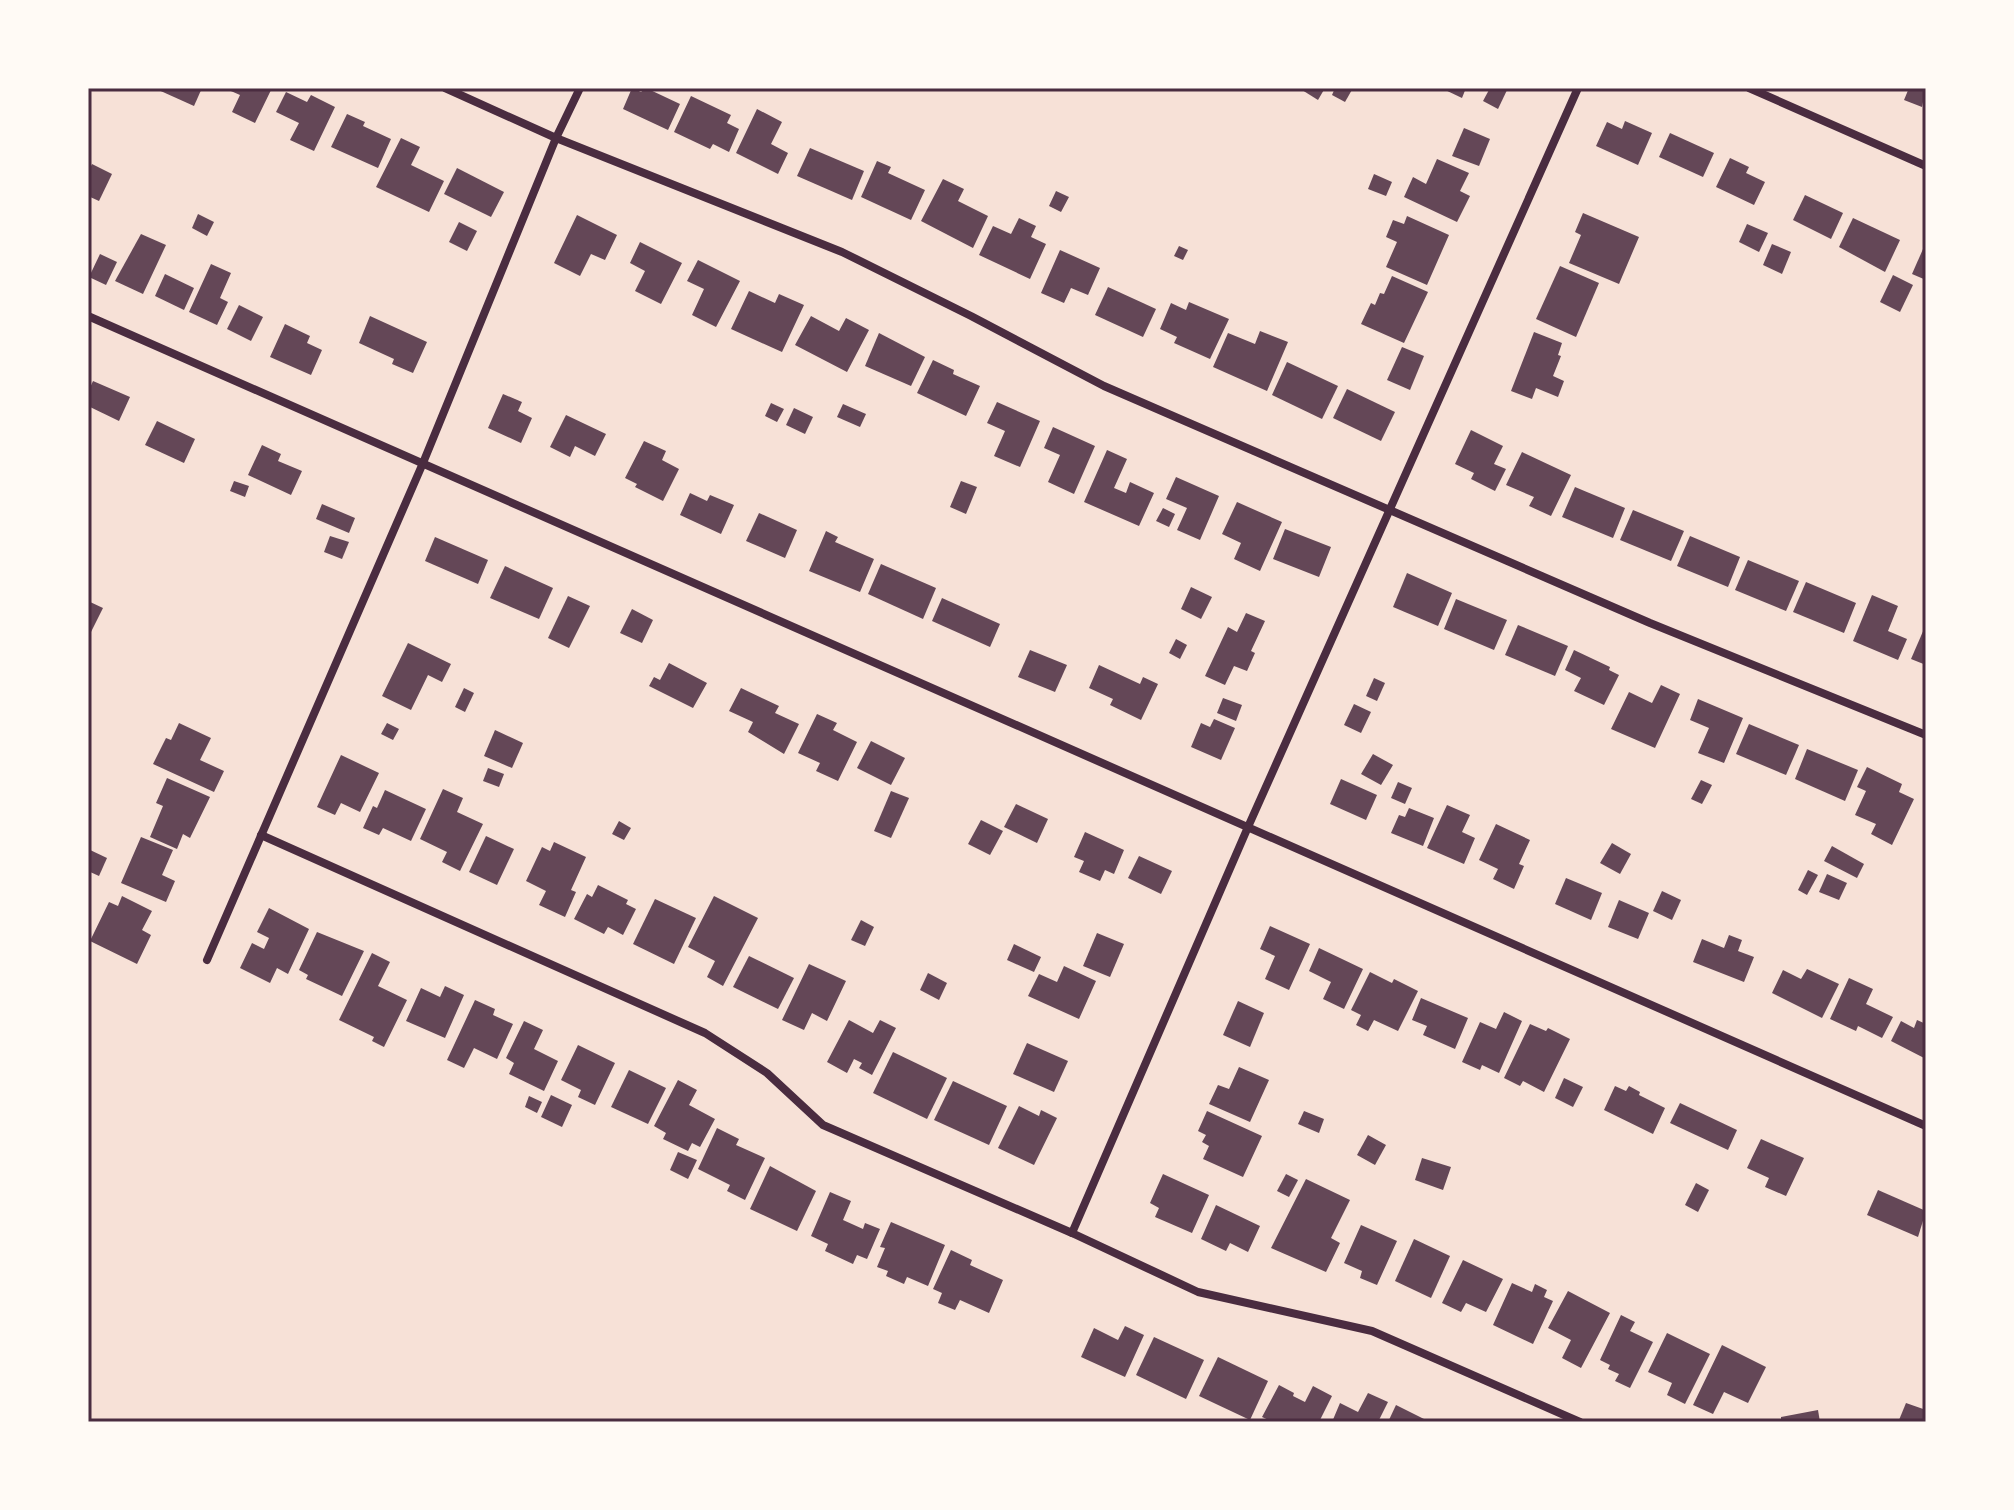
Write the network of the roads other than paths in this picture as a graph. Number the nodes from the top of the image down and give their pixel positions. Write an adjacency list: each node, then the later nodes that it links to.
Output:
1 (445, 88): 5 (street)
2 (580, 88): 5 (street)
3 (1578, 88): 9 (street)
4 (1749, 88): 6 (street)
5 (556, 138): 8 (street); 9 (street)
6 (1926, 166)
7 (88, 316): 8 (street)
8 (423, 463): 11 (street); 12 (street)
9 (1391, 509): 10 (street); 11 (street)
10 (1926, 735)
11 (1248, 827): 14 (street); 15 (street)
12 (261, 835): 13 (street); 15 (street)
13 (207, 960)
14 (1926, 1126)
15 (1072, 1233): 16 (street)
16 (1580, 1422)

